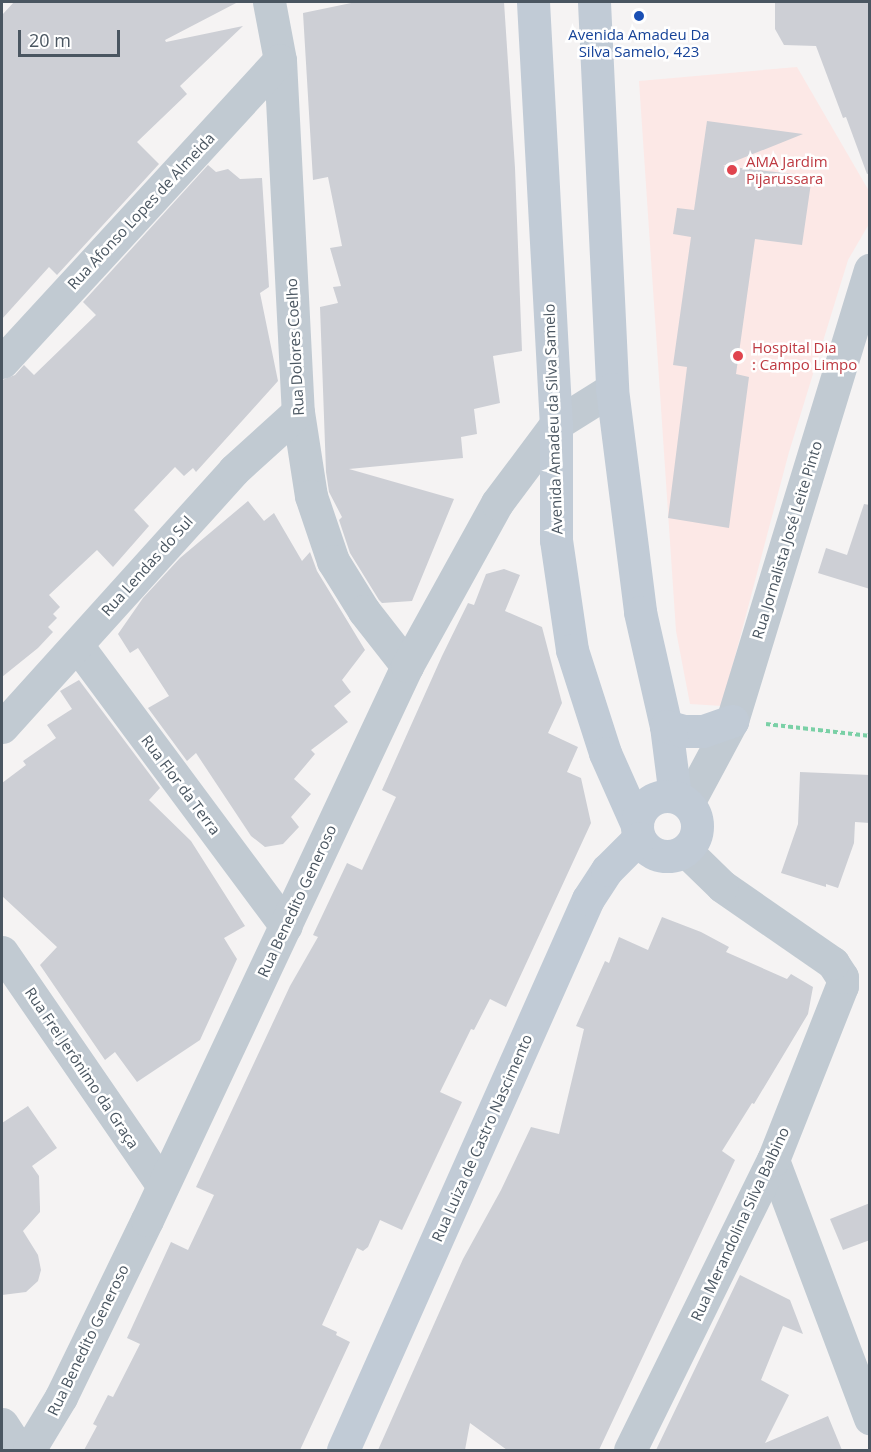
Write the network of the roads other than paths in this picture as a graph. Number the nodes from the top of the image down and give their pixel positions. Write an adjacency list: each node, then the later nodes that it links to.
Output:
1 (269, 2): 4 (street, Rua Dolores Coelho)
2 (533, 2): 9 (street, Avenida Amadeu da Silva Samelo)
3 (594, 2): 7 (street)
4 (280, 60): 6 (street, Rua Afonso Lopes de Almeida); 8 (street, Rua Dolores Coelho)
5 (870, 270): 12 (street, Rua Jornalista José Leite Pinto)
6 (2, 362)
7 (612, 389): 9 (street, Rua Benedito Generoso); 13 (street)
8 (298, 412): 10 (street, Rua Lendas do Sul); 11 (street, Rua Dolores Coelho)
9 (556, 424): 11 (street, Rua Benedito Generoso); 16 (street, Avenida Amadeu da Silva Samelo)
10 (77, 645): 14 (street, Rua Lendas do Sul); 18 (street, Rua Flor da Terra)
11 (407, 666): 18 (street, Rua Benedito Generoso)
12 (732, 721): 13 (street); 15 (street, Rua Jornalista José Leite Pinto)
13 (666, 726): 15 (street)
14 (2, 727)
15 (681, 799): 16 (street); 17 (street)
16 (638, 831): 17 (street); 26 (street, Rua Luiza de Castro Nascimento)
17 (686, 851): 20 (street, Rua Merandolina Silva Balbino)
18 (285, 926): 21 (street, Rua Benedito Generoso)
19 (2, 952): 21 (street, Rua Frei Jerônimo da Graça)
20 (773, 1160): 22 (street); 27 (street, Rua Merandolina Silva Balbino)
21 (162, 1185): 25 (street, Rua Benedito Generoso)
22 (870, 1418)
23 (2, 1424): 24 (street)
24 (19, 1450)
25 (29, 1450)
26 (343, 1450)
27 (630, 1450)

